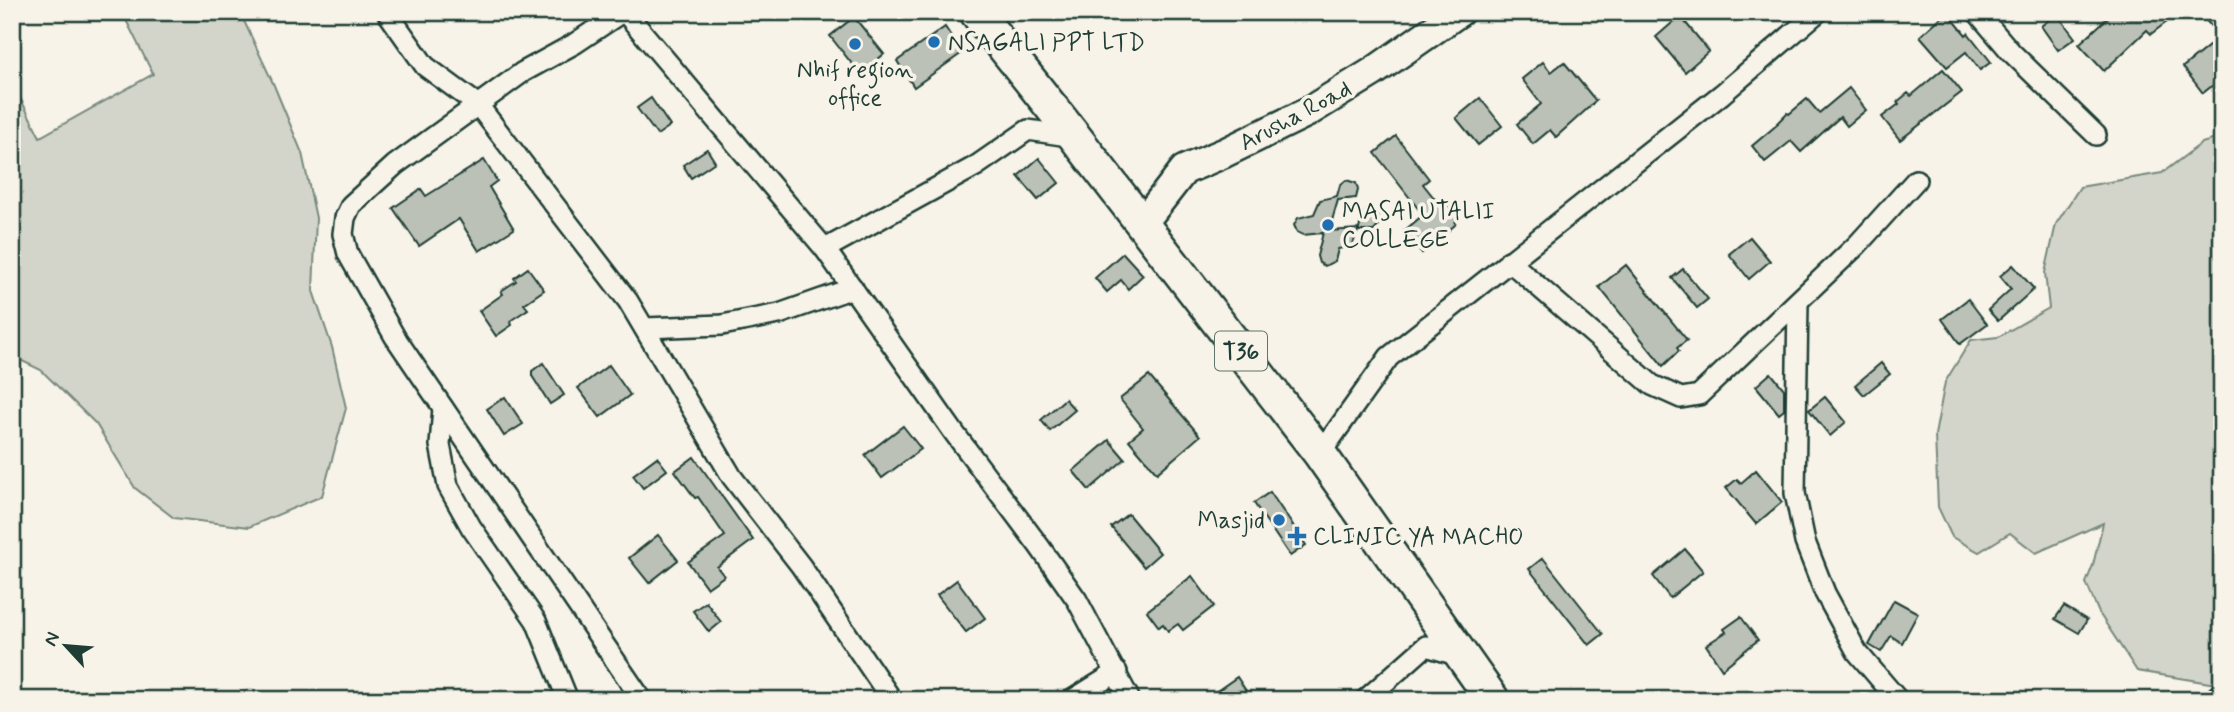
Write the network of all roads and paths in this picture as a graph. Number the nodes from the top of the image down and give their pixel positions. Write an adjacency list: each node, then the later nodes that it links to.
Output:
1 (387, 12): 7 (street)
2 (624, 12): 7 (street); 12 (street)
3 (976, 12): 9 (highway, T36)
4 (1459, 12): 11 (main road, Arusha Road)
5 (1818, 12): 13 (street)
6 (1977, 12): 8 (street)
7 (478, 105): 16 (street); 17 (street)
8 (2096, 135)
9 (1075, 137): 11 (highway, T36); 12 (street)
10 (1916, 180): 15 (street)
11 (1142, 224): 18 (highway, T36)
12 (825, 249): 14 (street)
13 (1509, 261): 15 (street); 18 (street)
14 (853, 288): 16 (street); 20 (street)
15 (1798, 302): 29 (street)
16 (645, 328): 24 (street)
17 (443, 408): 22 (street); 23 (street)
18 (1320, 454): 19 (highway, T36)
19 (1464, 658): 27 (street); 28 (highway, T36)
20 (1116, 672): 25 (street); 26 (street)
21 (2222, 692): 30 (street)
22 (568, 700)
23 (642, 700)
24 (892, 700)
25 (1072, 700)
26 (1130, 700)
27 (1365, 700)
28 (1493, 700)
29 (1898, 700)
30 (2213, 700)

